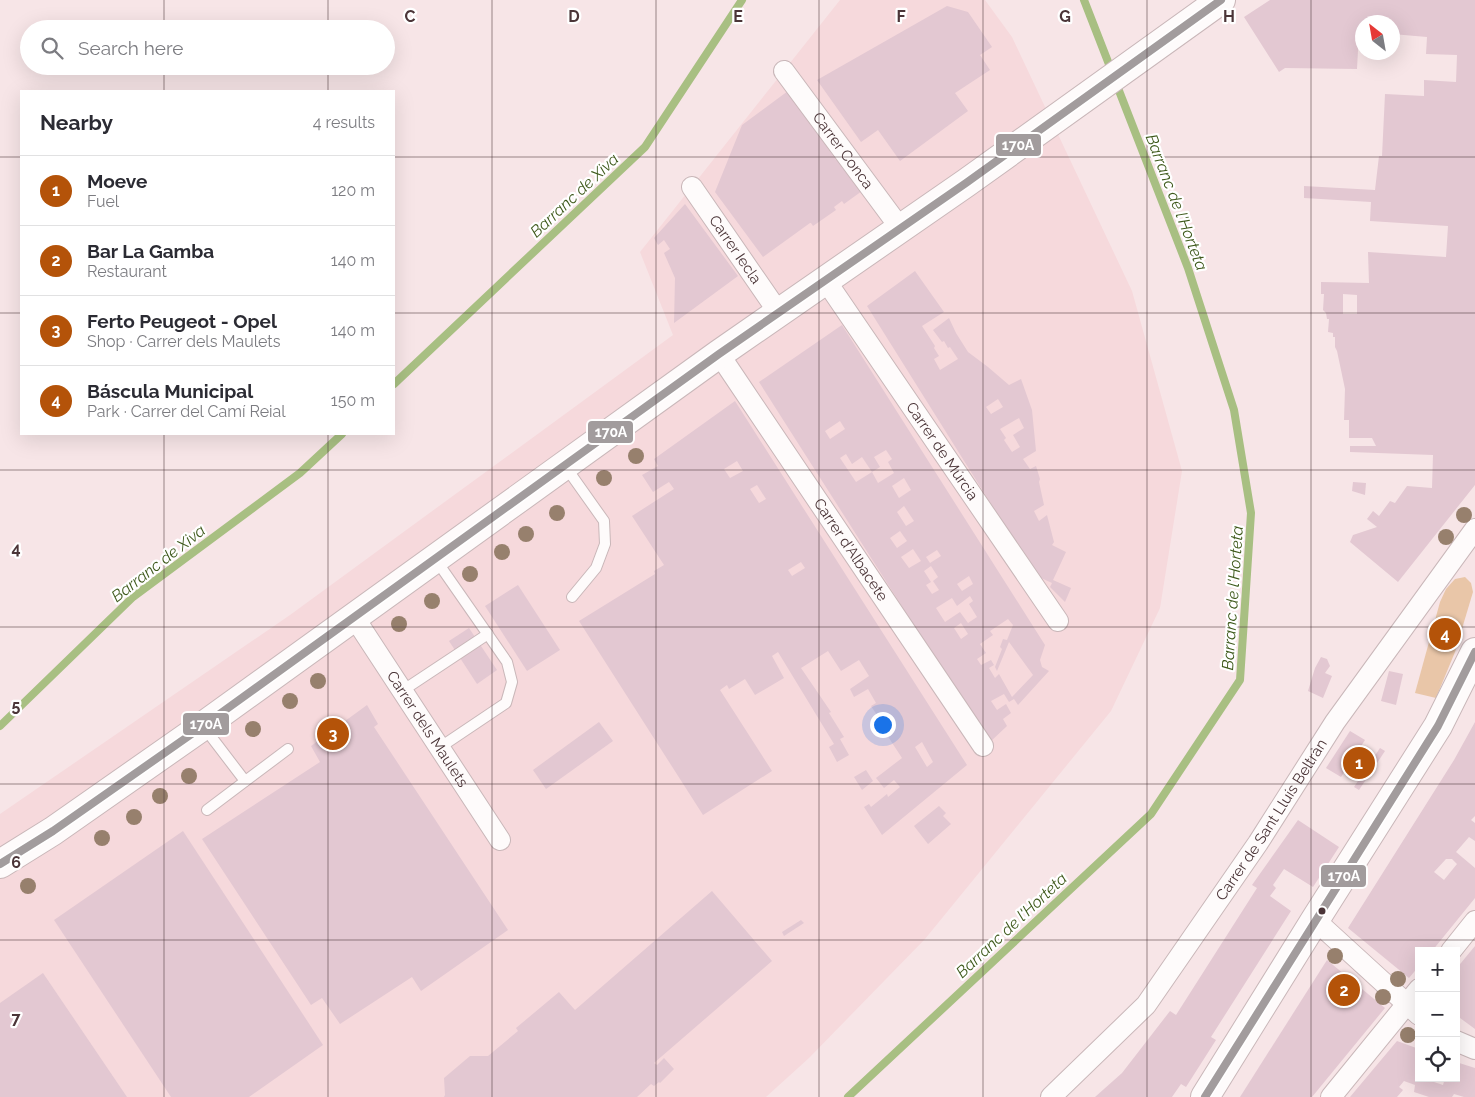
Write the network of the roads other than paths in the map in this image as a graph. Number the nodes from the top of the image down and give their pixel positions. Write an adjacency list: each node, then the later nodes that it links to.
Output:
1 (1221, 0): 4 (street)
2 (784, 71): 4 (street, Carrer Conca)
3 (692, 187): 6 (street, Carrer Iecla)
4 (901, 229): 5 (street)
5 (826, 281): 6 (street); 13 (street, Carrer de Múrcia)
6 (779, 313): 7 (street)
7 (719, 354): 8 (street); 18 (street, Carrer d'Albacete)
8 (565, 466): 10 (street); 11 (lane)
9 (1475, 529): 31 (street, Carrer de Sant Lluís Beltràn)
10 (435, 559): 12 (street); 14 (lane)
11 (572, 597)
12 (354, 617): 16 (street, Carrer dels Maulets); 17 (street)
13 (1058, 621)
14 (488, 634): 16 (lane); 19 (lane)
15 (1475, 652): 25 (street)
16 (402, 691): 19 (street, Carrer dels Maulets)
17 (203, 726): 21 (lane); 24 (street)
18 (983, 746)
19 (440, 748): 23 (street, Carrer dels Maulets)
20 (288, 749): 21 (lane)
21 (245, 781): 22 (lane)
22 (207, 810)
23 (500, 840)
24 (0, 864)
25 (1315, 920): 28 (street); 32 (street)
26 (1475, 921): 27 (street)
27 (1454, 947)
28 (1415, 1003): 33 (street)
29 (1460, 1043): 30 (street)
30 (1475, 1049)
31 (1051, 1097)
32 (1205, 1097)
33 (1331, 1097)

